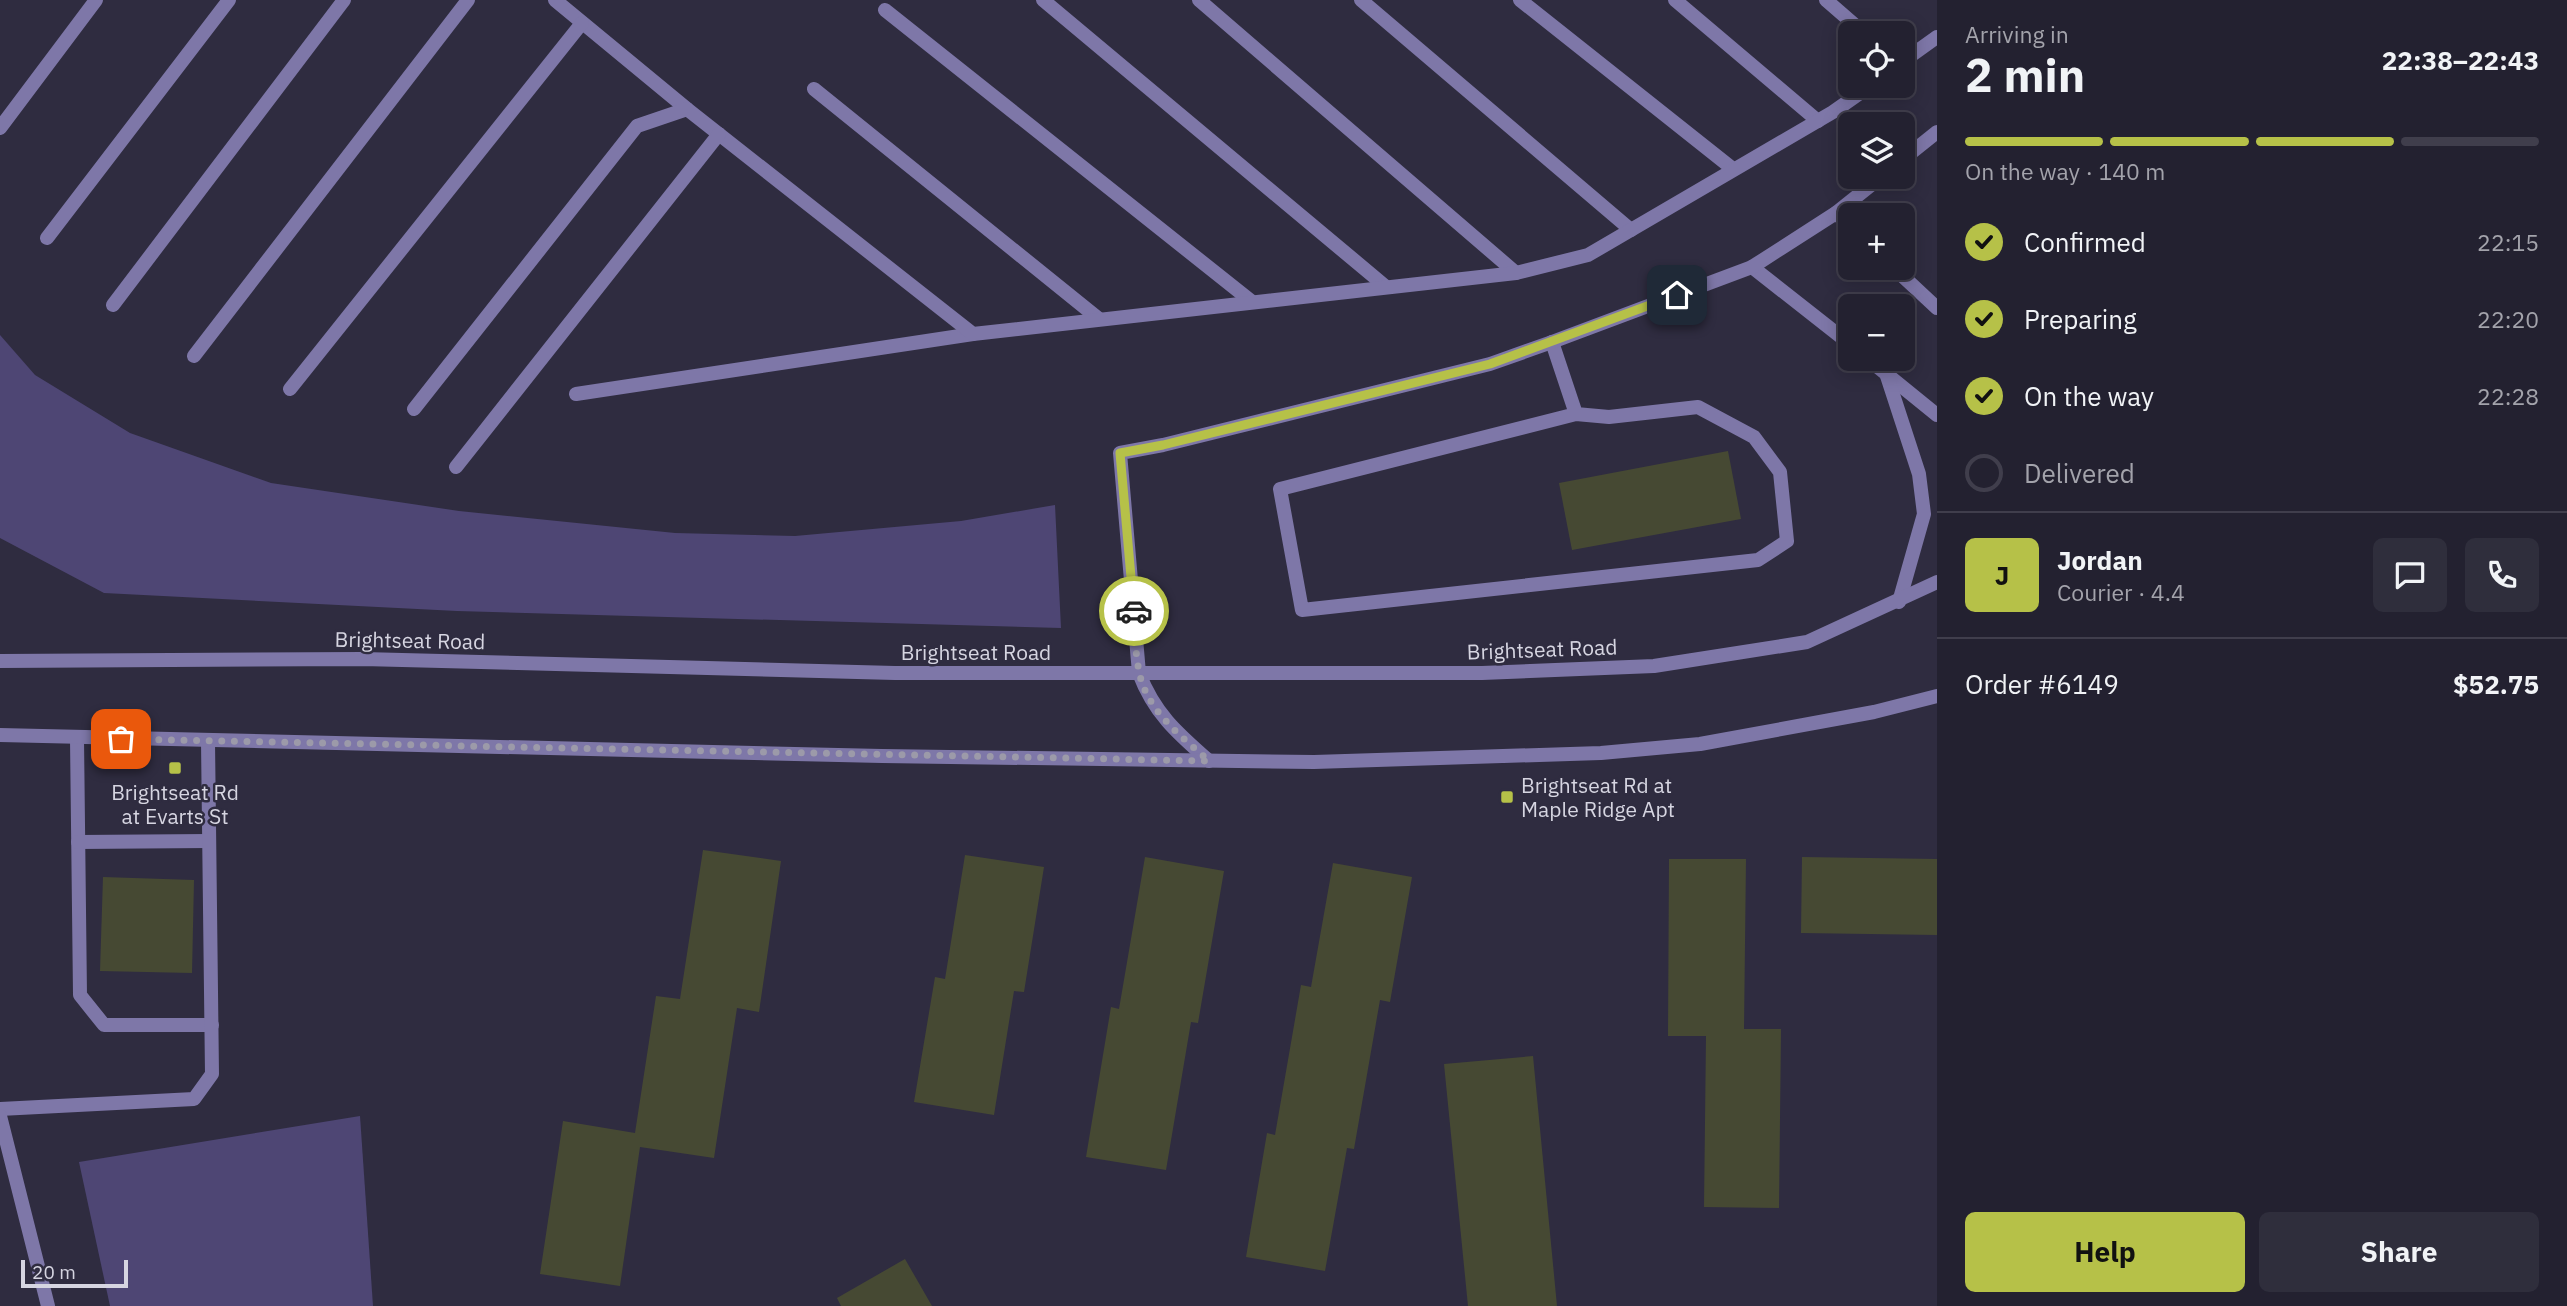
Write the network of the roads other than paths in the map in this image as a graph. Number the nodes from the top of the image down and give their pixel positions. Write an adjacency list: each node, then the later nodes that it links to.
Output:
1 (96, 0): 21 (street)
2 (229, 0): 29 (street)
3 (344, 0): 35 (street)
4 (468, 0): 41 (street)
5 (555, 0): 14 (street)
6 (1043, 0): 33 (street)
7 (1199, 0): 31 (street)
8 (1361, 0): 28 (street)
9 (1520, 0): 25 (street)
10 (1675, 0): 20 (street)
11 (1825, 0): 13 (street)
12 (885, 10): 34 (street)
13 (1850, 21)
14 (582, 23): 19 (street); 44 (street)
15 (1937, 37): 16 (street)
16 (1915, 53)
17 (814, 89): 37 (street)
18 (1852, 98): 20 (street)
19 (687, 109): 23 (street); 46 (street)
20 (1818, 121): 25 (street)
21 (0, 128)
22 (1937, 132): 24 (street)
23 (719, 134): 38 (street); 49 (street)
24 (1915, 150)
25 (1733, 169): 28 (street)
26 (1866, 189): 27 (street)
27 (1836, 213): 30 (street)
28 (1630, 230): 31 (street)
29 (47, 238)
30 (1752, 267): 39 (street); 40 (street)
31 (1516, 273): 33 (street)
32 (1907, 280): 36 (street)
33 (1385, 286): 34 (street)
34 (1251, 302): 37 (street)
35 (113, 305)
36 (1937, 308)
37 (1099, 319): 38 (street)
38 (973, 334): 45 (street)
39 (1838, 335)
40 (1552, 342): 47 (street); 53 (street)
41 (194, 356)
42 (1883, 371): 43 (street)
43 (1886, 373): 48 (street); 51 (street)
44 (290, 389)
45 (576, 394)
46 (414, 409)
47 (1577, 414): 47 (street)
48 (1937, 415)
49 (456, 467)
50 (1937, 582): 51 (street, Brightseat Road)
51 (1899, 602): 53 (street, Brightseat Road)
52 (0, 661): 53 (street, Brightseat Road)
53 (1139, 673): 58 (street)
54 (1937, 696): 58 (street)
55 (0, 735): 56 (street)
56 (77, 739): 57 (street); 60 (street)
57 (208, 741): 58 (street); 59 (street)
58 (1209, 761)
59 (209, 841): 60 (street); 61 (street)
60 (78, 842): 61 (street)
61 (212, 1025): 62 (street)
62 (0, 1110)
63 (0, 1116): 64 (street)
64 (48, 1306)

